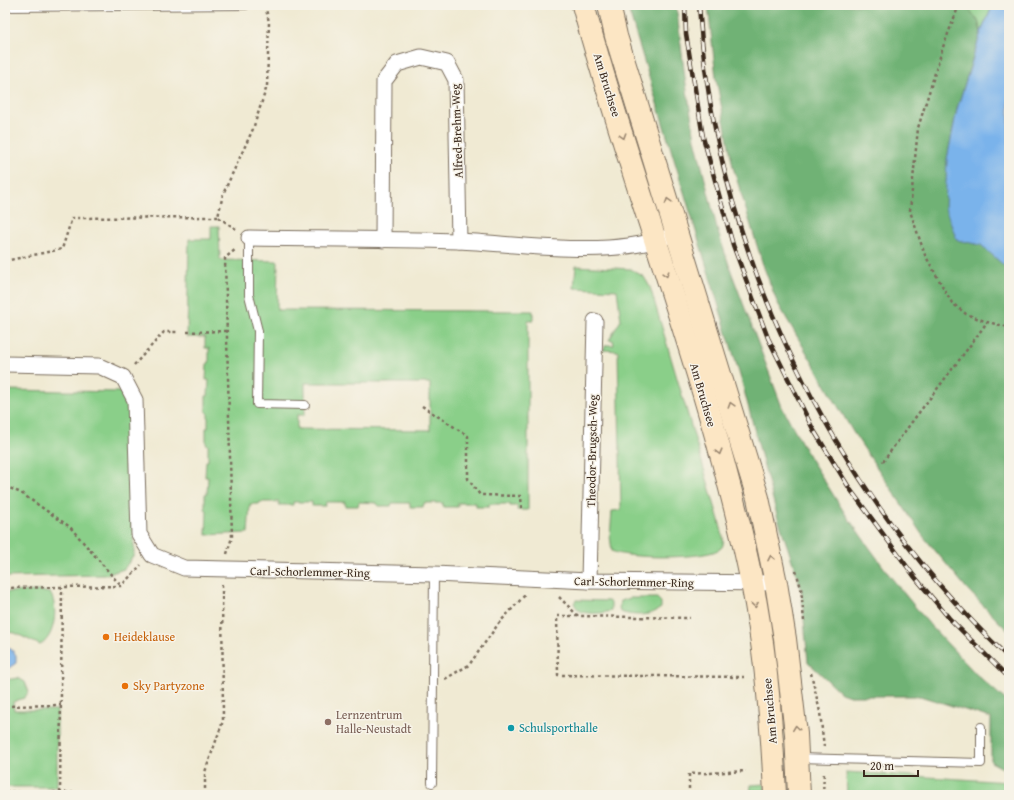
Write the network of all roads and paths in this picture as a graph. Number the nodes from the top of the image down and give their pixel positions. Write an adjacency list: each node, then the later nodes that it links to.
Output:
1 (246, 5): 6 (lane)
2 (265, 5): 7 (path)
3 (583, 5): 12 (street, Am Bruchsee, one-way to 12)
4 (609, 5): 8 (street, Am Bruchsee, one-way to 4)
5 (959, 5): 15 (path)
6 (5, 7)
7 (218, 217): 9 (path); 13 (path)
8 (678, 233): 12 (street); 31 (street, Am Bruchsee, one-way to 8)
9 (249, 238): 10 (street); 17 (path); 22 (lane)
10 (382, 240): 11 (street); 11 (street, Alfred-Brehm-Weg)
11 (459, 241): 12 (street)
12 (656, 241): 32 (street, Am Bruchsee, one-way to 32)
13 (5, 262)
14 (595, 321): 30 (street, Theodor-Brugsch-Weg)
15 (987, 322): 16 (path); 24 (path)
16 (1009, 327)
17 (227, 331): 19 (path); 28 (path)
18 (179, 332): 21 (path)
19 (187, 332)
20 (5, 364): 21 (street)
21 (123, 377): 27 (street)
22 (305, 405)
23 (422, 406): 26 (path)
24 (883, 462)
25 (5, 486): 33 (path)
26 (522, 510)
27 (152, 555): 28 (street, Carl-Schorlemmer-Ring); 33 (path)
28 (222, 570): 29 (street, Carl-Schorlemmer-Ring); 50 (path)
29 (434, 574): 30 (street, Carl-Schorlemmer-Ring); 41 (lane)
30 (589, 581): 32 (street, Carl-Schorlemmer-Ring)
31 (776, 583): 32 (street, Carl-Schorlemmer-Ring); 45 (street, Am Bruchsee, one-way to 31)
32 (752, 584): 52 (street, Am Bruchsee, one-way to 52)
33 (121, 586): 35 (path)
34 (5, 588): 35 (path)
35 (62, 588): 42 (path)
36 (529, 591): 41 (path)
37 (554, 591): 38 (path)
38 (578, 616): 39 (path); 40 (path)
39 (690, 618)
40 (744, 677)
41 (433, 692): 47 (lane)
42 (61, 705): 43 (path); 49 (path)
43 (5, 706)
44 (981, 727): 45 (lane)
45 (798, 758): 53 (street, Am Bruchsee)
46 (746, 771): 51 (path)
47 (432, 783)
48 (5, 792): 49 (path)
49 (60, 793): 50 (path)
50 (205, 794)
51 (689, 795)
52 (775, 795)
53 (799, 795)

